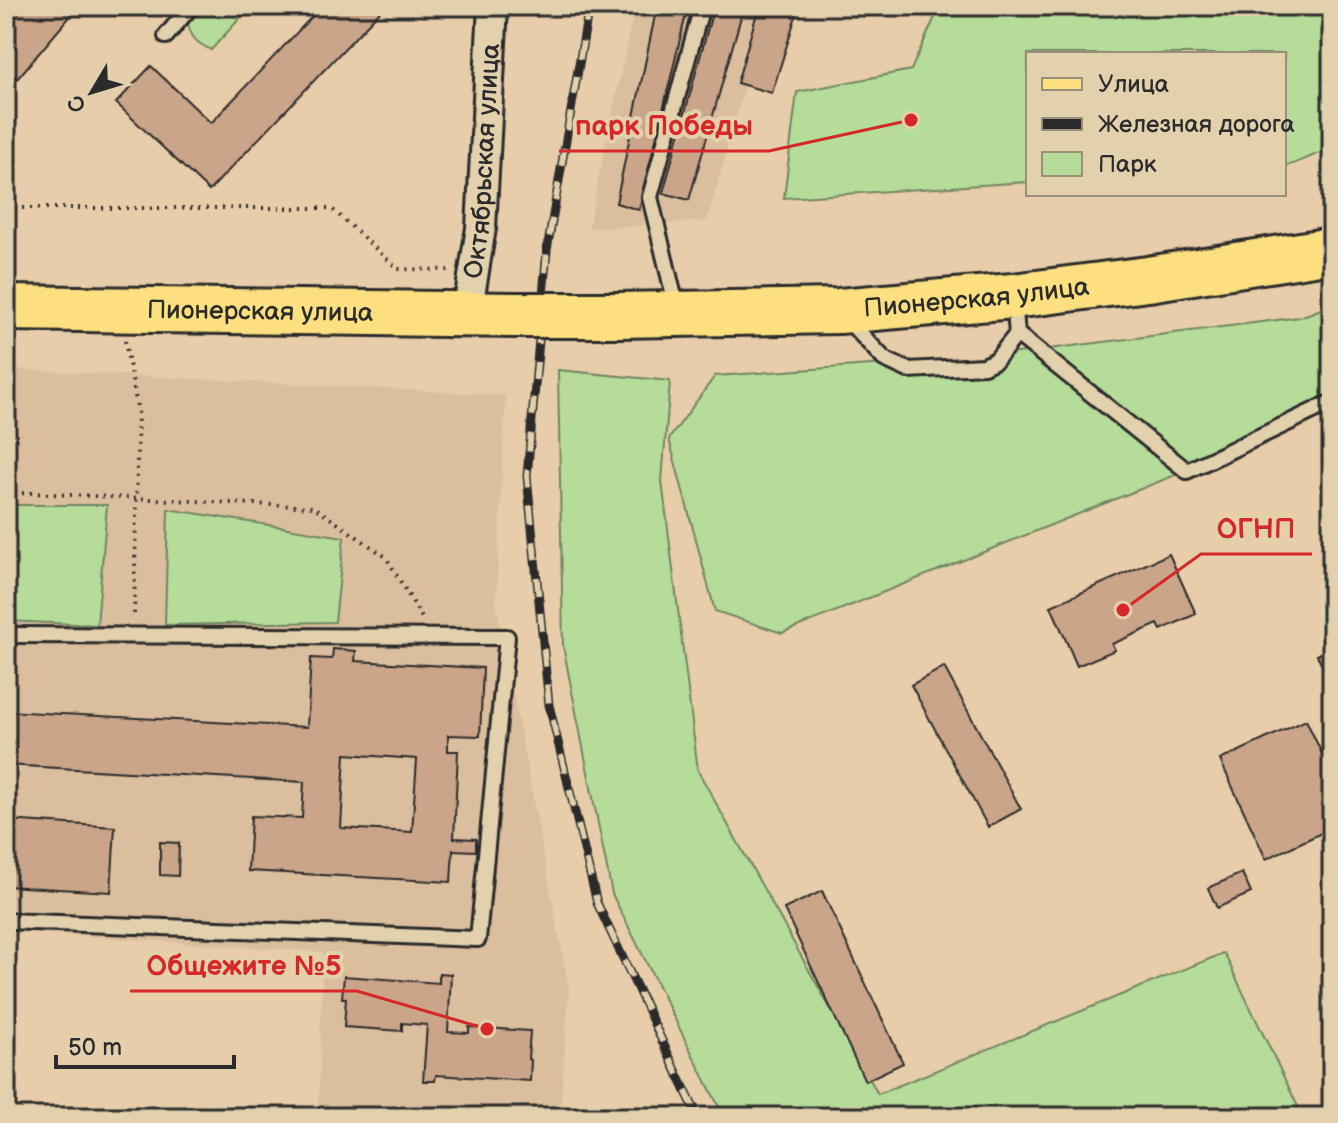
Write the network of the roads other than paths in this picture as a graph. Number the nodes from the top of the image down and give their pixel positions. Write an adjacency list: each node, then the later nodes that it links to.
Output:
1 (191, 6): 4 (lane)
2 (493, 6): 9 (street, Октябрьская улица)
3 (702, 6): 8 (lane)
4 (166, 36)
5 (1332, 250): 10 (main road, Пионерская улица)
6 (6, 308): 9 (main road, Пионерская улица)
7 (839, 311): 8 (main road, Пионерская улица); 10 (main road, Пионерская улица); 10 (lane)
8 (678, 313): 9 (main road, Пионерская улица, bridge)
9 (467, 314)
10 (1015, 315): 11 (lane)
11 (1332, 402)
12 (6, 635): 13 (lane)
13 (6, 921)

